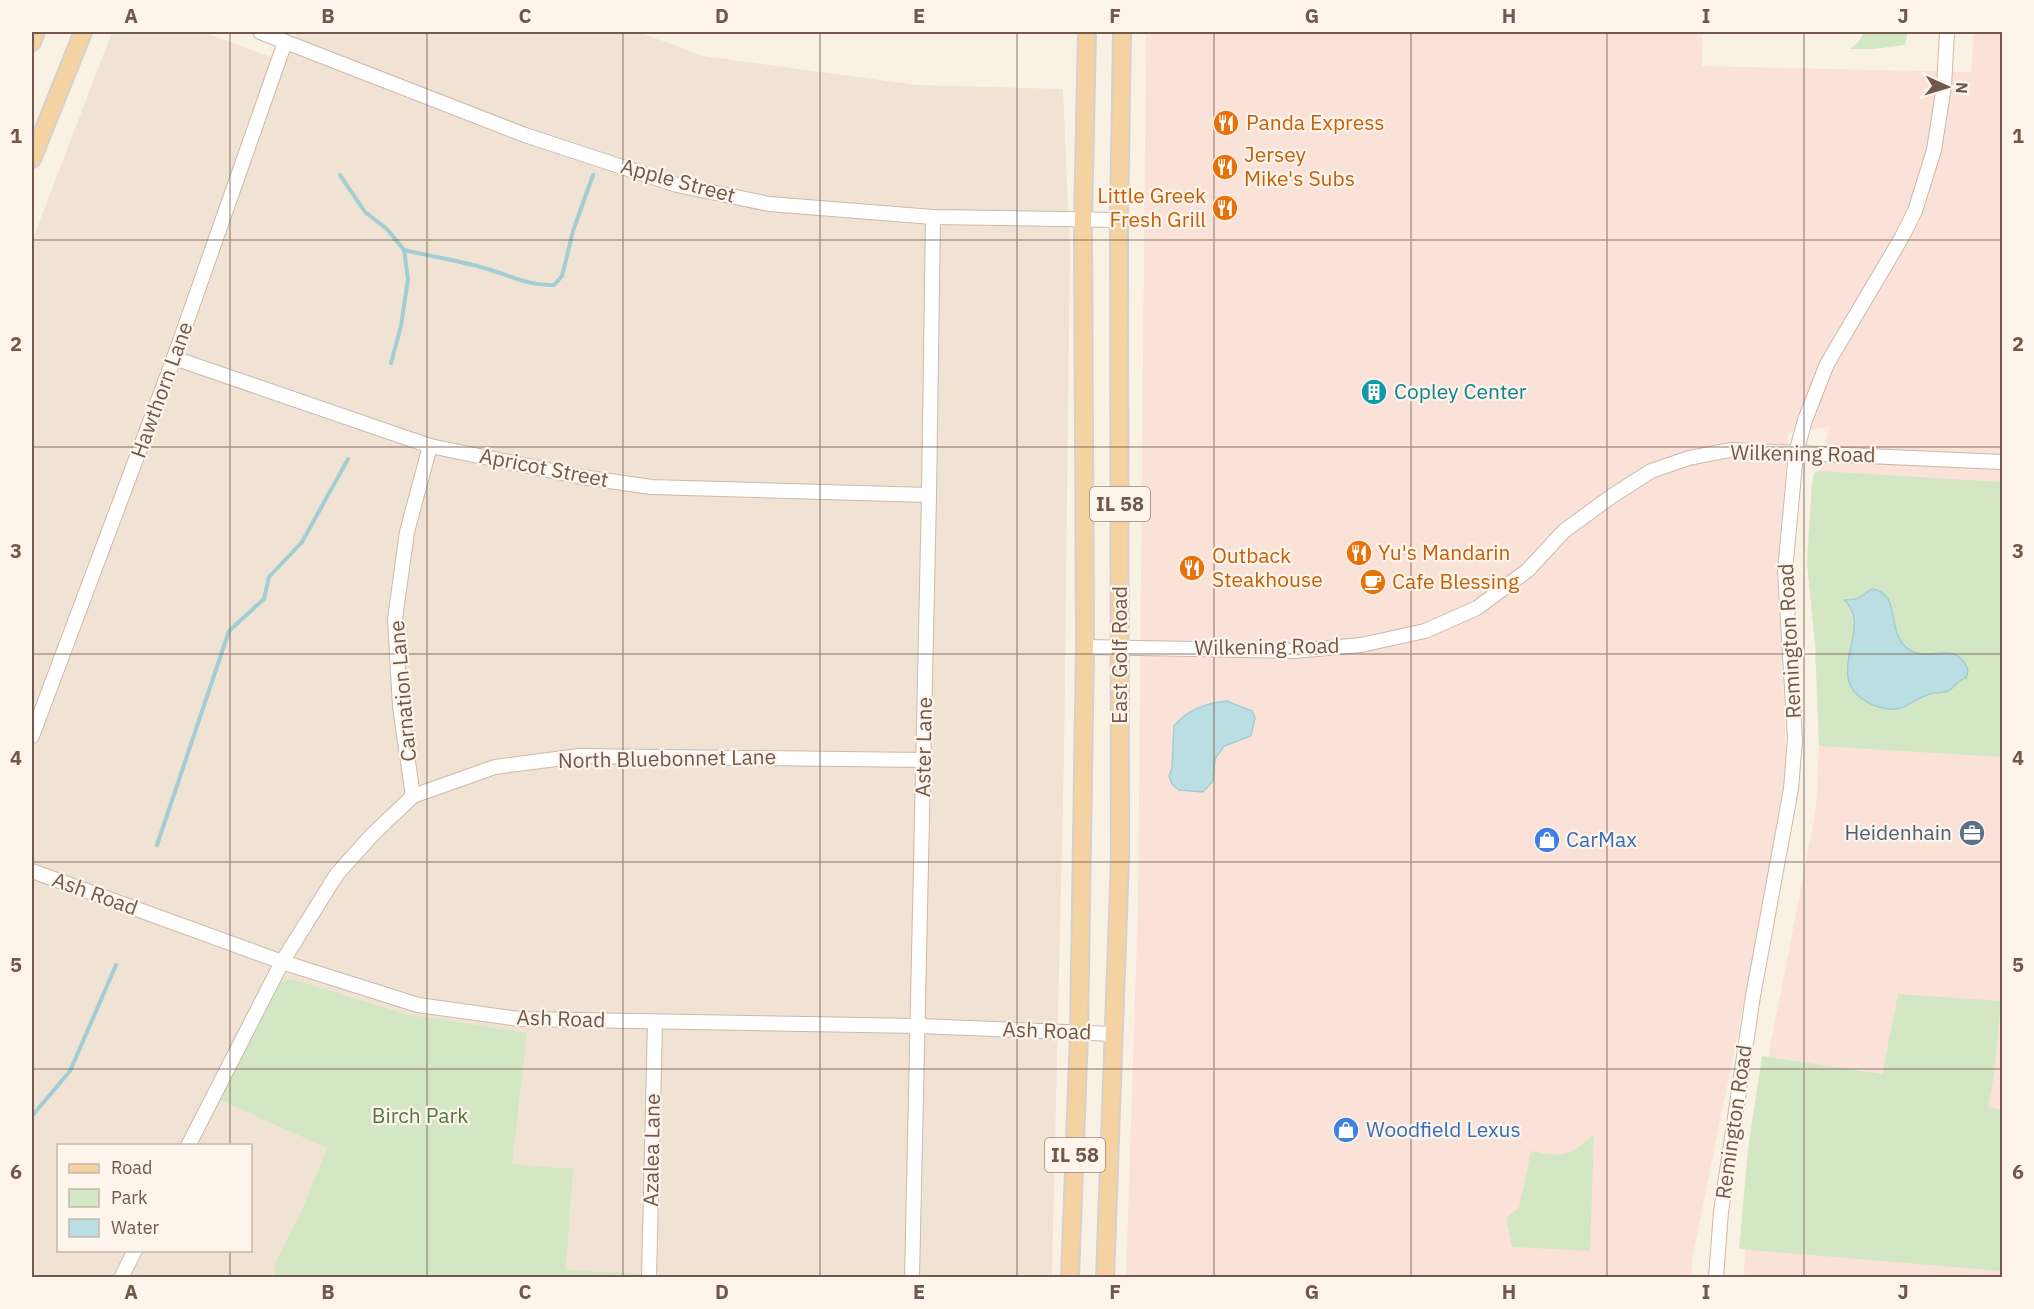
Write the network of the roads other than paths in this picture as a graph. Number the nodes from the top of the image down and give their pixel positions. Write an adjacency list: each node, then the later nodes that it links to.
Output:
1 (36, 32): 7 (main road)
2 (83, 32): 9 (main road)
3 (260, 32): 8 (street, Apple Street)
4 (1087, 32): 12 (main road, East Golf Road / IL 58)
5 (1122, 32): 11 (main road, East Golf Road / IL 58)
6 (1947, 32): 15 (street, Remington Road)
7 (32, 42)
8 (285, 42): 10 (street, Apple Street); 13 (street, Hawthorn Lane)
9 (32, 159)
10 (933, 217): 12 (street, Apple Street); 17 (street, Aster Lane)
11 (1119, 220): 12 (street, Apple Street); 18 (main road, East Golf Road / IL 58)
12 (1083, 221): 19 (main road, East Golf Road / IL 58)
13 (174, 358): 14 (street, Apricot Street); 20 (street, Hawthorn Lane)
14 (430, 446): 17 (street, Apricot Street); 22 (street, Carnation Lane)
15 (1796, 453): 16 (street, Wilkening Road); 18 (street, Wilkening Road); 36 (street, Remington Road)
16 (2002, 462)
17 (929, 495): 21 (street, Aster Lane)
18 (1120, 646): 19 (street, Wilkening Road); 28 (main road, East Golf Road / IL 58)
19 (1085, 647): 27 (main road, East Golf Road / IL 58)
20 (32, 736)
21 (924, 760): 22 (street, North Bluebonnet Lane); 26 (street, Aster Lane)
22 (413, 796): 24 (street, North Bluebonnet Lane)
23 (32, 870): 24 (street, Ash Road)
24 (282, 962): 25 (street, Ash Road); 29 (street, North Bluebonnet Lane)
25 (655, 1022): 26 (street, Ash Road); 32 (street, Azalea Lane)
26 (919, 1026): 27 (street, Ash Road); 33 (street, Aster Lane)
27 (1079, 1033): 28 (street, Ash Road); 34 (main road, East Golf Road / IL 58)
28 (1114, 1034): 35 (main road, East Golf Road / IL 58)
29 (189, 1144)
30 (134, 1252): 31 (street)
31 (121, 1278)
32 (649, 1278)
33 (912, 1278)
34 (1070, 1278)
35 (1105, 1278)
36 (1716, 1278)

